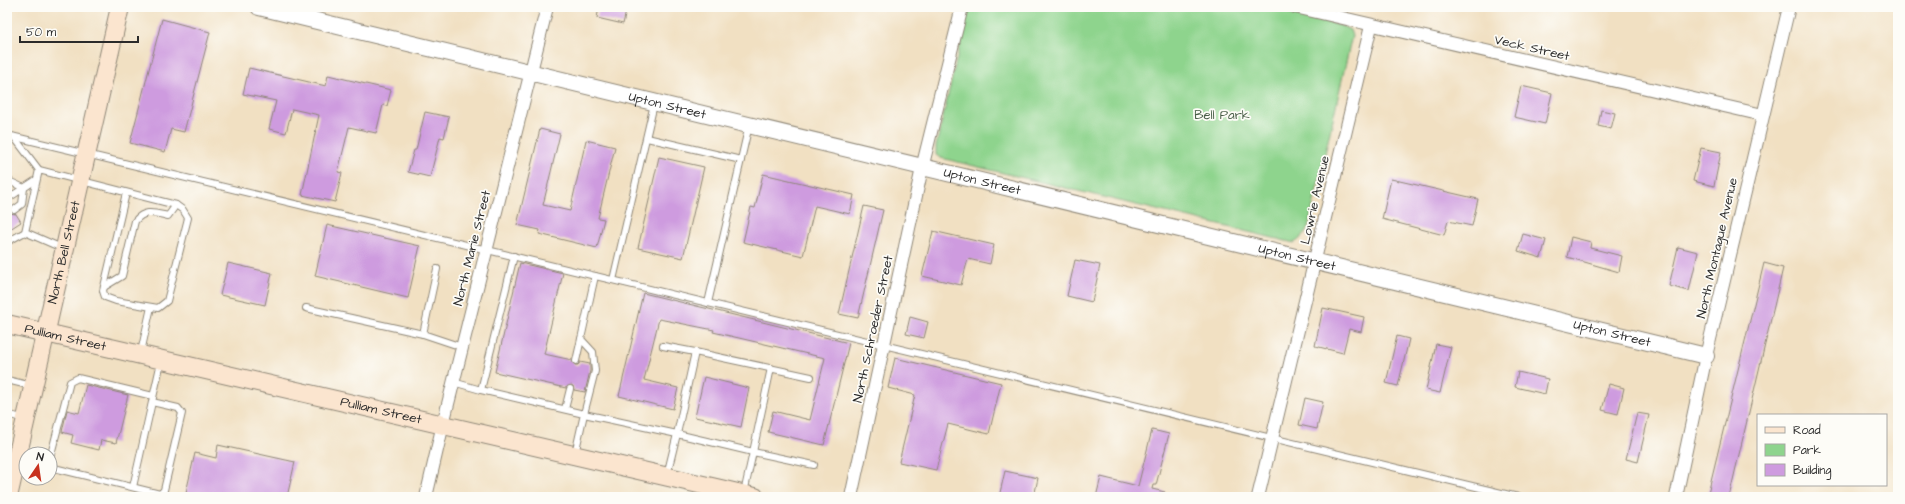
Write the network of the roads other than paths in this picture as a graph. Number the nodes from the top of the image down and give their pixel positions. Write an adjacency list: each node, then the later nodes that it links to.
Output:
1 (120, 7): 15 (main road, North Bell Street)
2 (259, 7): 8 (street, Upton Street)
3 (547, 7): 8 (street, North Marie Street)
4 (962, 7): 17 (street, North Schroeder Street)
5 (1295, 7): 7 (street, Veck Street)
6 (1789, 7): 10 (street, North Montague Avenue)
7 (1371, 26): 10 (street, Veck Street); 32 (street, Lowrie Avenue)
8 (531, 72): 9 (street, Upton Street); 30 (street, North Marie Street)
9 (654, 102): 11 (street, Upton Street); 14 (lane)
10 (1763, 115): 49 (street, North Montague Avenue)
11 (749, 125): 16 (lane); 17 (street, Upton Street)
12 (7, 135): 13 (lane)
13 (14, 137): 15 (lane); 18 (lane)
14 (647, 138): 16 (lane); 35 (lane)
15 (86, 154): 20 (main road, North Bell Street); 30 (lane)
16 (741, 160): 37 (lane)
17 (922, 168): 32 (street, Upton Street); 44 (street, North Schroeder Street)
18 (38, 170): 19 (lane); 20 (lane)
19 (36, 180): 22 (lane); 27 (lane)
20 (81, 180): 23 (lane); 29 (main road, North Bell Street)
21 (7, 182): 22 (lane)
22 (24, 188): 24 (lane); 26 (lane)
23 (126, 193): 25 (lane); 36 (lane)
24 (7, 199)
25 (176, 205): 36 (lane); 38 (lane)
26 (14, 210)
27 (25, 232): 28 (lane); 29 (lane)
28 (7, 242)
29 (65, 249): 41 (main road, North Bell Street)
30 (486, 250): 31 (lane); 46 (street, North Marie Street)
31 (514, 256): 34 (lane); 58 (lane)
32 (1315, 262): 49 (street, Upton Street); 66 (street, Lowrie Avenue)
33 (437, 269): 42 (lane)
34 (595, 276): 35 (lane); 43 (lane)
35 (613, 280): 37 (lane)
36 (104, 288): 38 (lane)
37 (708, 303): 44 (lane)
38 (151, 307): 48 (lane)
39 (306, 308): 42 (lane)
40 (7, 324): 41 (main road, Pulliam Street)
41 (46, 333): 48 (main road, Pulliam Street); 56 (main road, North Bell Street)
42 (423, 334): 46 (lane)
43 (581, 339): 51 (lane); 62 (lane)
44 (884, 345): 66 (lane); 77 (street, North Schroeder Street)
45 (663, 346): 47 (lane)
46 (462, 347): 55 (street, North Marie Street)
47 (695, 352): 52 (lane); 65 (lane)
48 (140, 355): 50 (main road, Pulliam Street)
49 (1706, 356): 80 (street, North Montague Avenue)
50 (162, 360): 59 (lane); 64 (main road, Pulliam Street)
51 (576, 361)
52 (771, 368): 53 (lane); 68 (lane)
53 (811, 377)
54 (7, 380): 56 (lane)
55 (454, 382): 58 (lane); 64 (street, North Marie Street)
56 (34, 387): 63 (main road, North Bell Street)
57 (570, 389): 60 (lane)
58 (481, 390): 60 (lane)
59 (152, 399): 67 (lane); 73 (lane); 73 (lane)
60 (565, 409): 62 (lane)
61 (7, 414): 63 (lane)
62 (584, 414): 65 (lane); 69 (lane)
63 (26, 419): 75 (main road, North Bell Street)
64 (443, 424): 69 (main road, Pulliam Street); 76 (street, North Marie Street)
65 (677, 434): 68 (lane); 72 (lane)
66 (1272, 438): 78 (street, Lowrie Avenue); 79 (lane)
67 (53, 446)
68 (753, 452): 70 (lane); 74 (lane)
69 (575, 455): 72 (main road, Pulliam Street)
70 (814, 465)
71 (58, 469): 73 (lane)
72 (666, 476): 74 (main road, Pulliam Street)
73 (133, 487)
74 (747, 496)
75 (8, 497)
76 (426, 497)
77 (851, 497)
78 (1258, 497)
79 (1518, 497)
80 (1676, 497)

